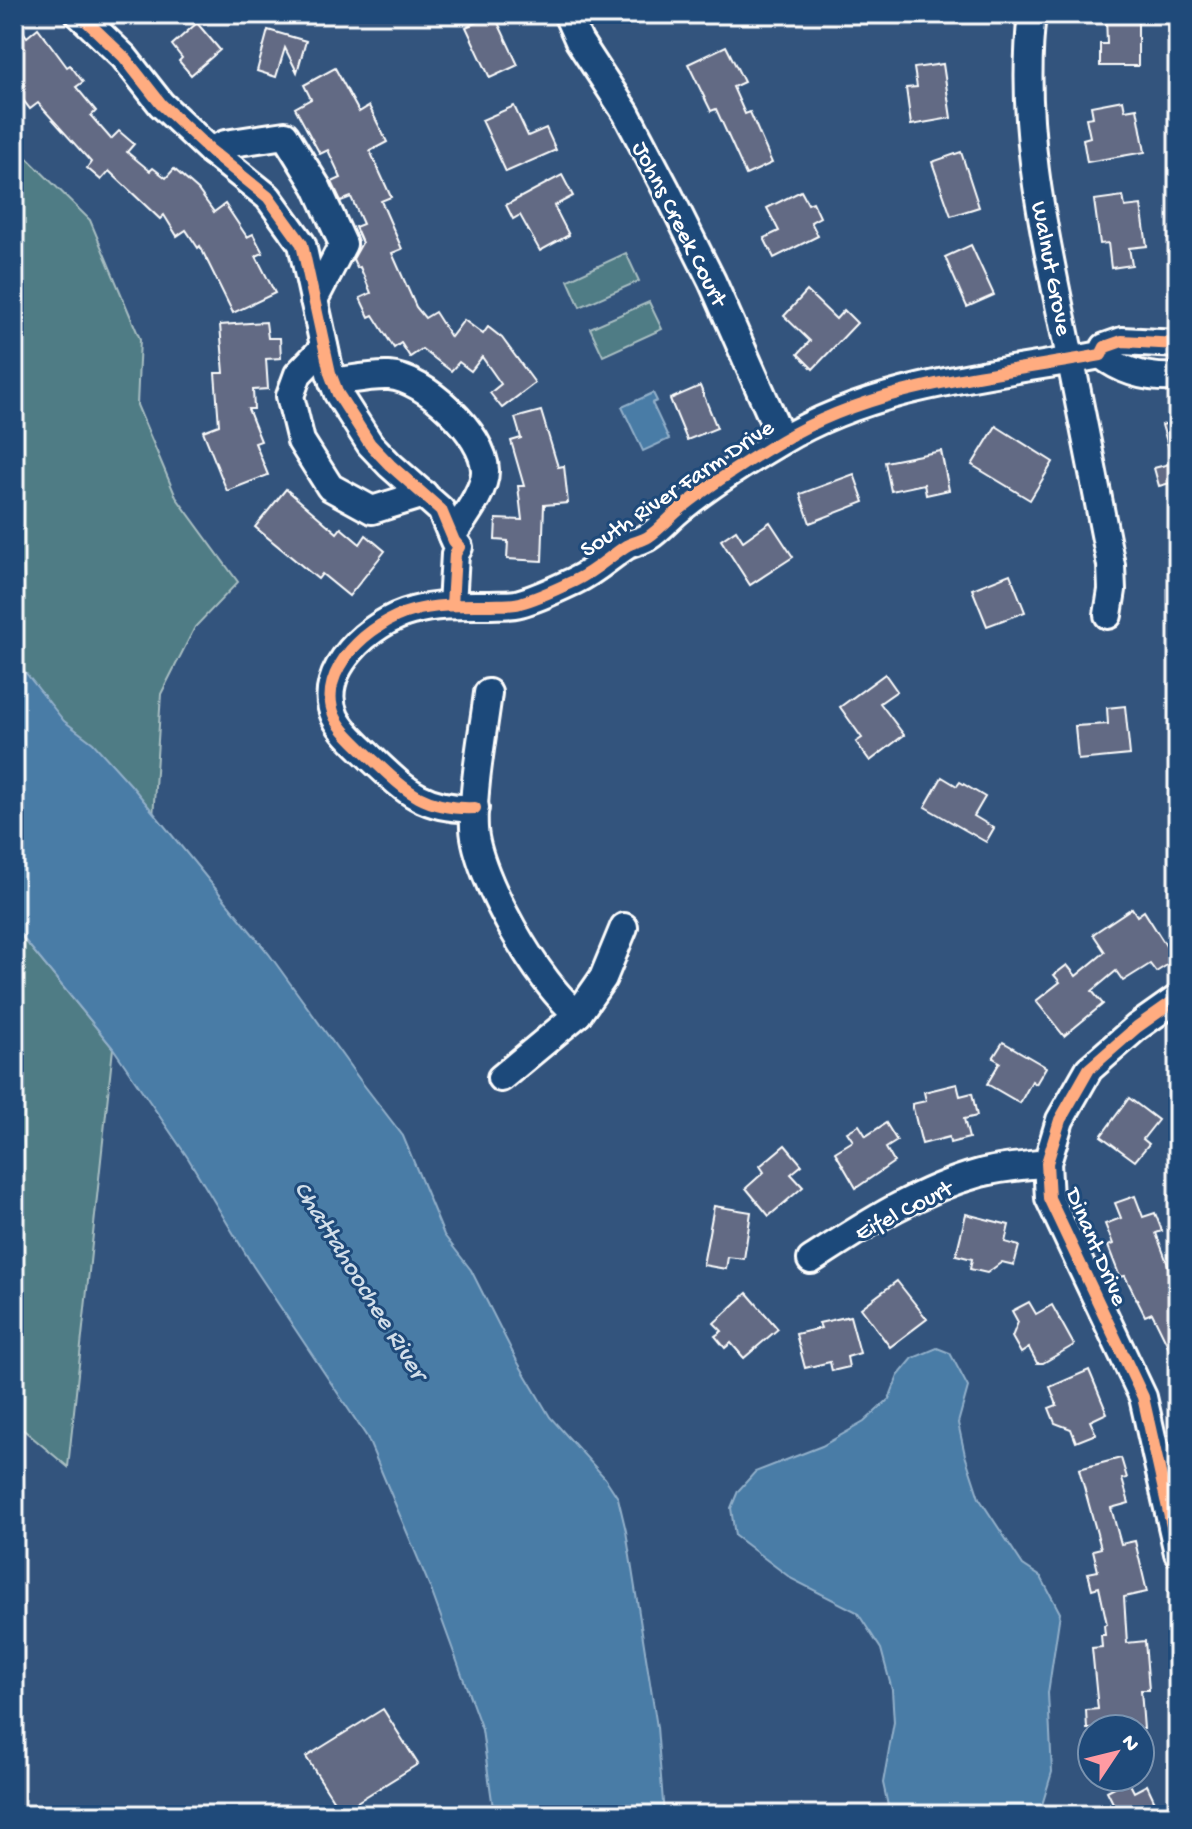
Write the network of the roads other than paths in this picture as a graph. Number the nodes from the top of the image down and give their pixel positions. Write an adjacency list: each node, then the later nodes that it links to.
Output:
1 (79, 14): 4 (street)
2 (567, 14): 12 (street, Johns Creek Court)
3 (1032, 14): 9 (street, Walnut Grove)
4 (211, 151): 5 (street); 5 (street)
5 (314, 300): 7 (street)
6 (1178, 344): 8 (street, South River Farm Drive)
7 (324, 347): 11 (street); 13 (street)
8 (1101, 355): 9 (street, South River Farm Drive); 10 (street)
9 (1070, 361): 12 (street, South River Farm Drive); 16 (street, Walnut Grove)
10 (1178, 377)
11 (333, 382): 13 (street); 14 (street)
12 (782, 440): 15 (street, South River Farm Drive)
13 (424, 494): 14 (street)
14 (452, 536): 15 (street)
15 (452, 605): 18 (street, South River Farm Drive)
16 (1108, 615)
17 (488, 693): 18 (street)
18 (475, 808): 21 (street)
19 (624, 927): 21 (street)
20 (1178, 998): 23 (street, Dinant Drive)
21 (578, 1014): 22 (street)
22 (501, 1078)
23 (1047, 1163): 24 (street, Eifel Court); 25 (street, Dinant Drive)
24 (811, 1260)
25 (1178, 1553)

